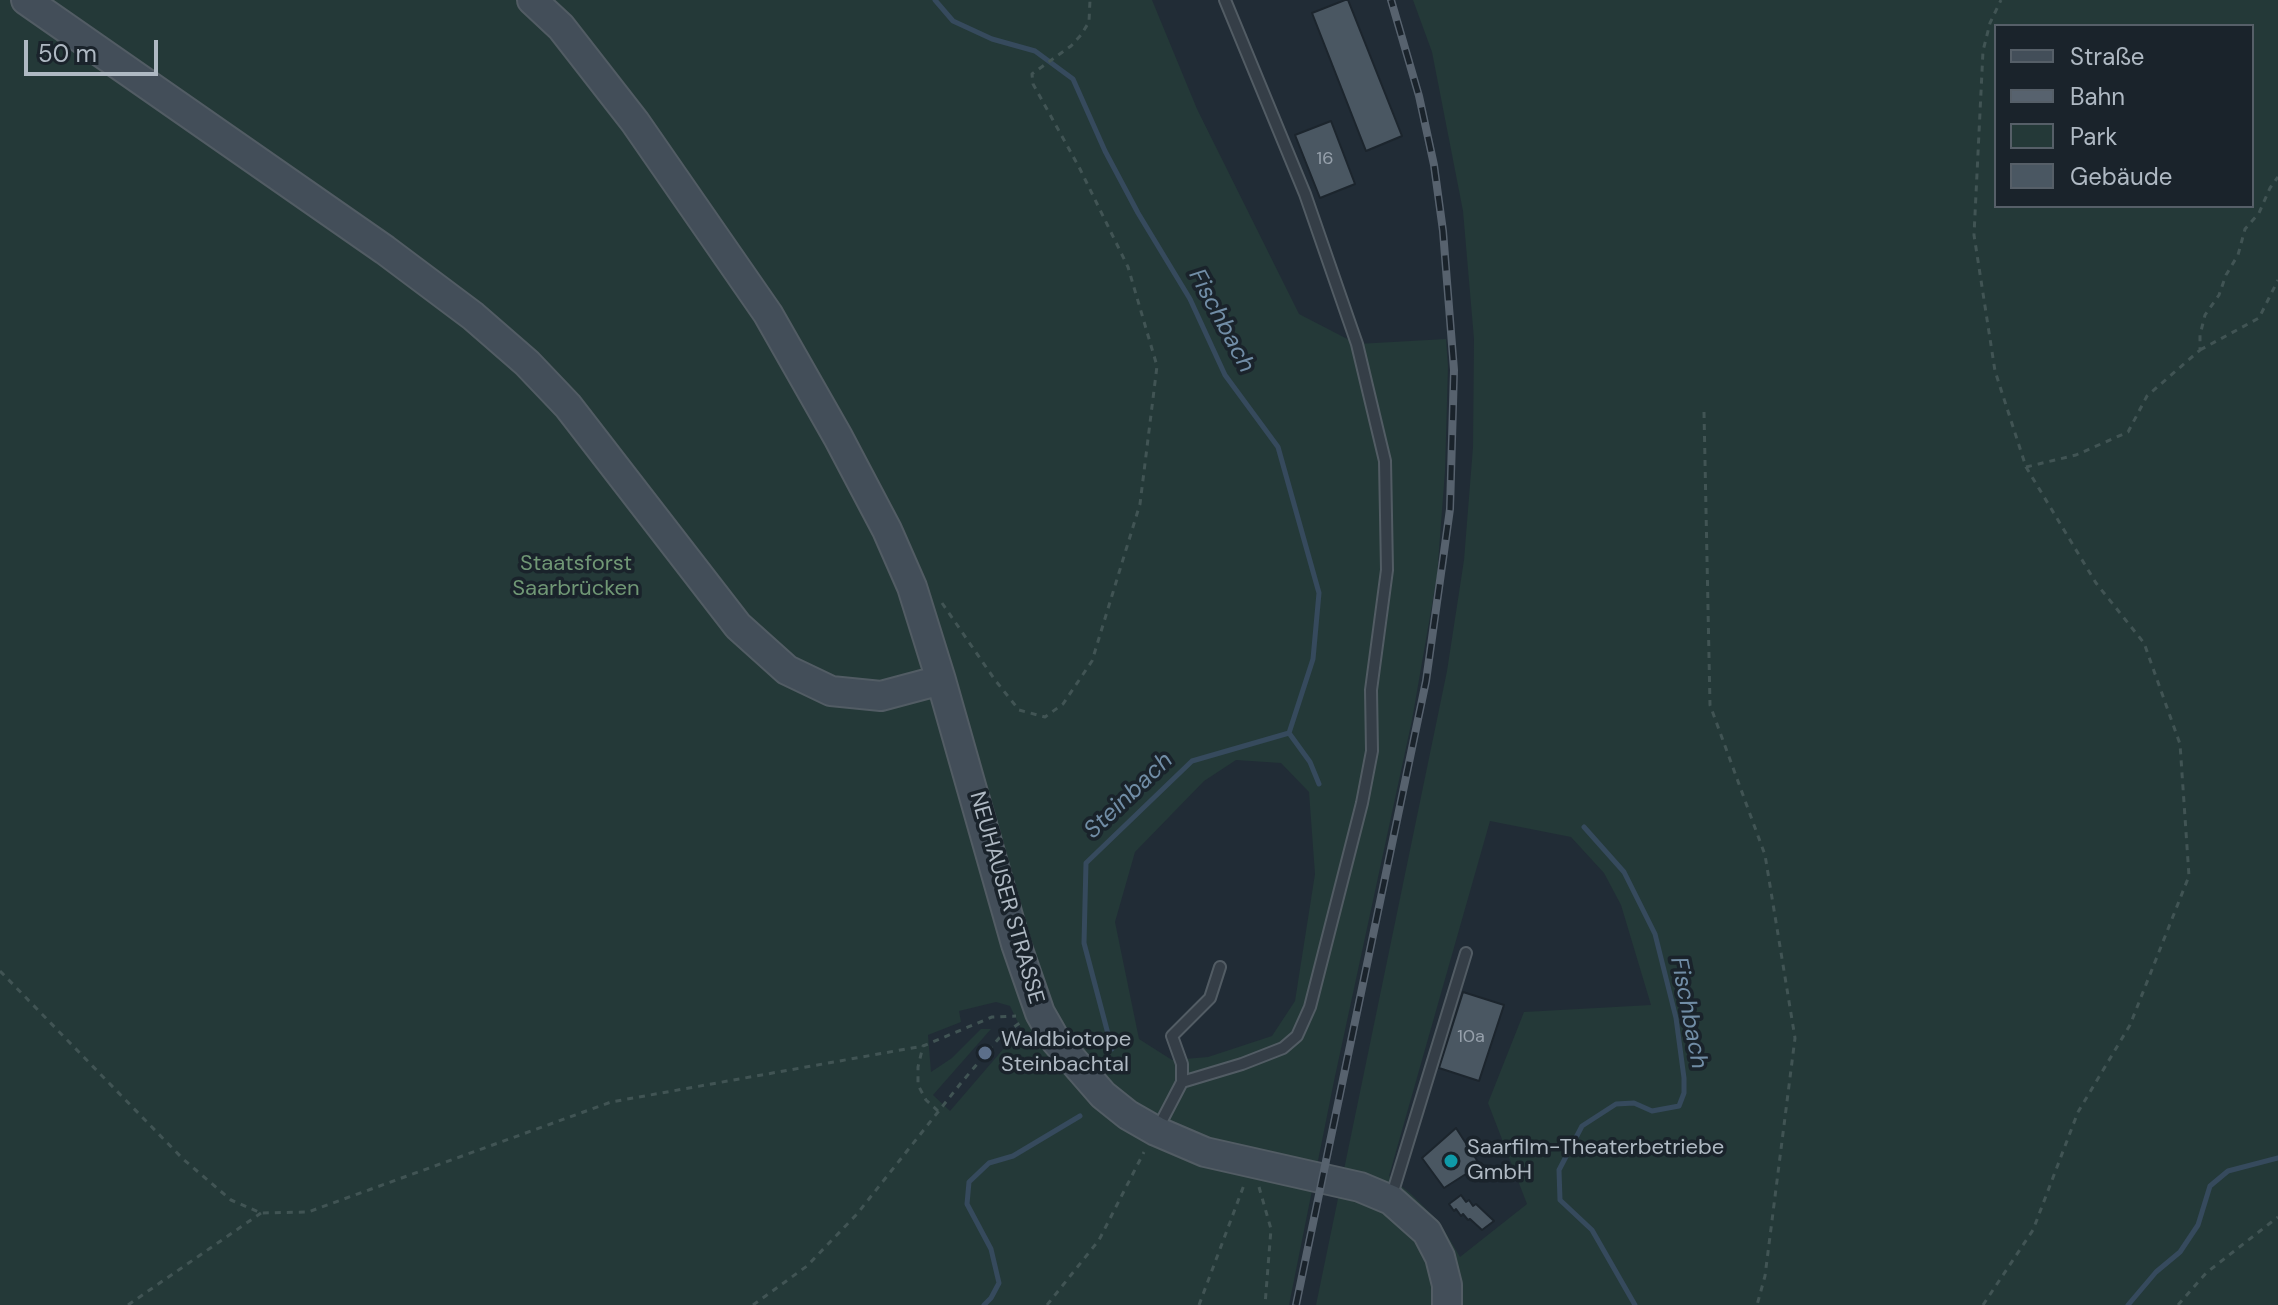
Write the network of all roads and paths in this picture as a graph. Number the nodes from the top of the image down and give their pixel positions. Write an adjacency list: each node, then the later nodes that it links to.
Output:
1 (26, 0): 12 (main road)
2 (532, 0): 12 (main road, NEUHAUSER STRASSE)
3 (1090, 0): 11 (path)
4 (1225, 0): 18 (lane)
5 (2001, 0): 10 (path)
6 (2278, 177): 8 (path)
7 (2278, 280): 8 (path)
8 (2200, 350): 10 (path)
9 (1704, 412): 32 (path)
10 (2026, 467): 33 (path)
11 (942, 604)
12 (941, 680): 16 (main road, NEUHAUSER STRASSE)
13 (1466, 953): 23 (lane)
14 (1220, 967): 18 (lane)
15 (0, 971): 24 (path)
16 (1040, 1013): 17 (path); 19 (path); 20 (main road, NEUHAUSER STRASSE)
17 (923, 1046): 19 (path); 24 (path)
18 (1182, 1082): 20 (lane)
19 (938, 1111): 27 (path)
20 (1156, 1131): 22 (main road, NEUHAUSER STRASSE)
21 (1141, 1157): 28 (path)
22 (1251, 1163): 23 (main road, NEUHAUSER STRASSE); 29 (path); 30 (path)
23 (1391, 1200): 31 (main road, NEUHAUSER STRASSE)
24 (261, 1213): 26 (path)
25 (2278, 1217): 34 (path)
26 (128, 1305)
27 (753, 1305)
28 (1047, 1305)
29 (1199, 1305)
30 (1265, 1305)
31 (1447, 1305)
32 (1757, 1305)
33 (1983, 1305)
34 (2178, 1305)

